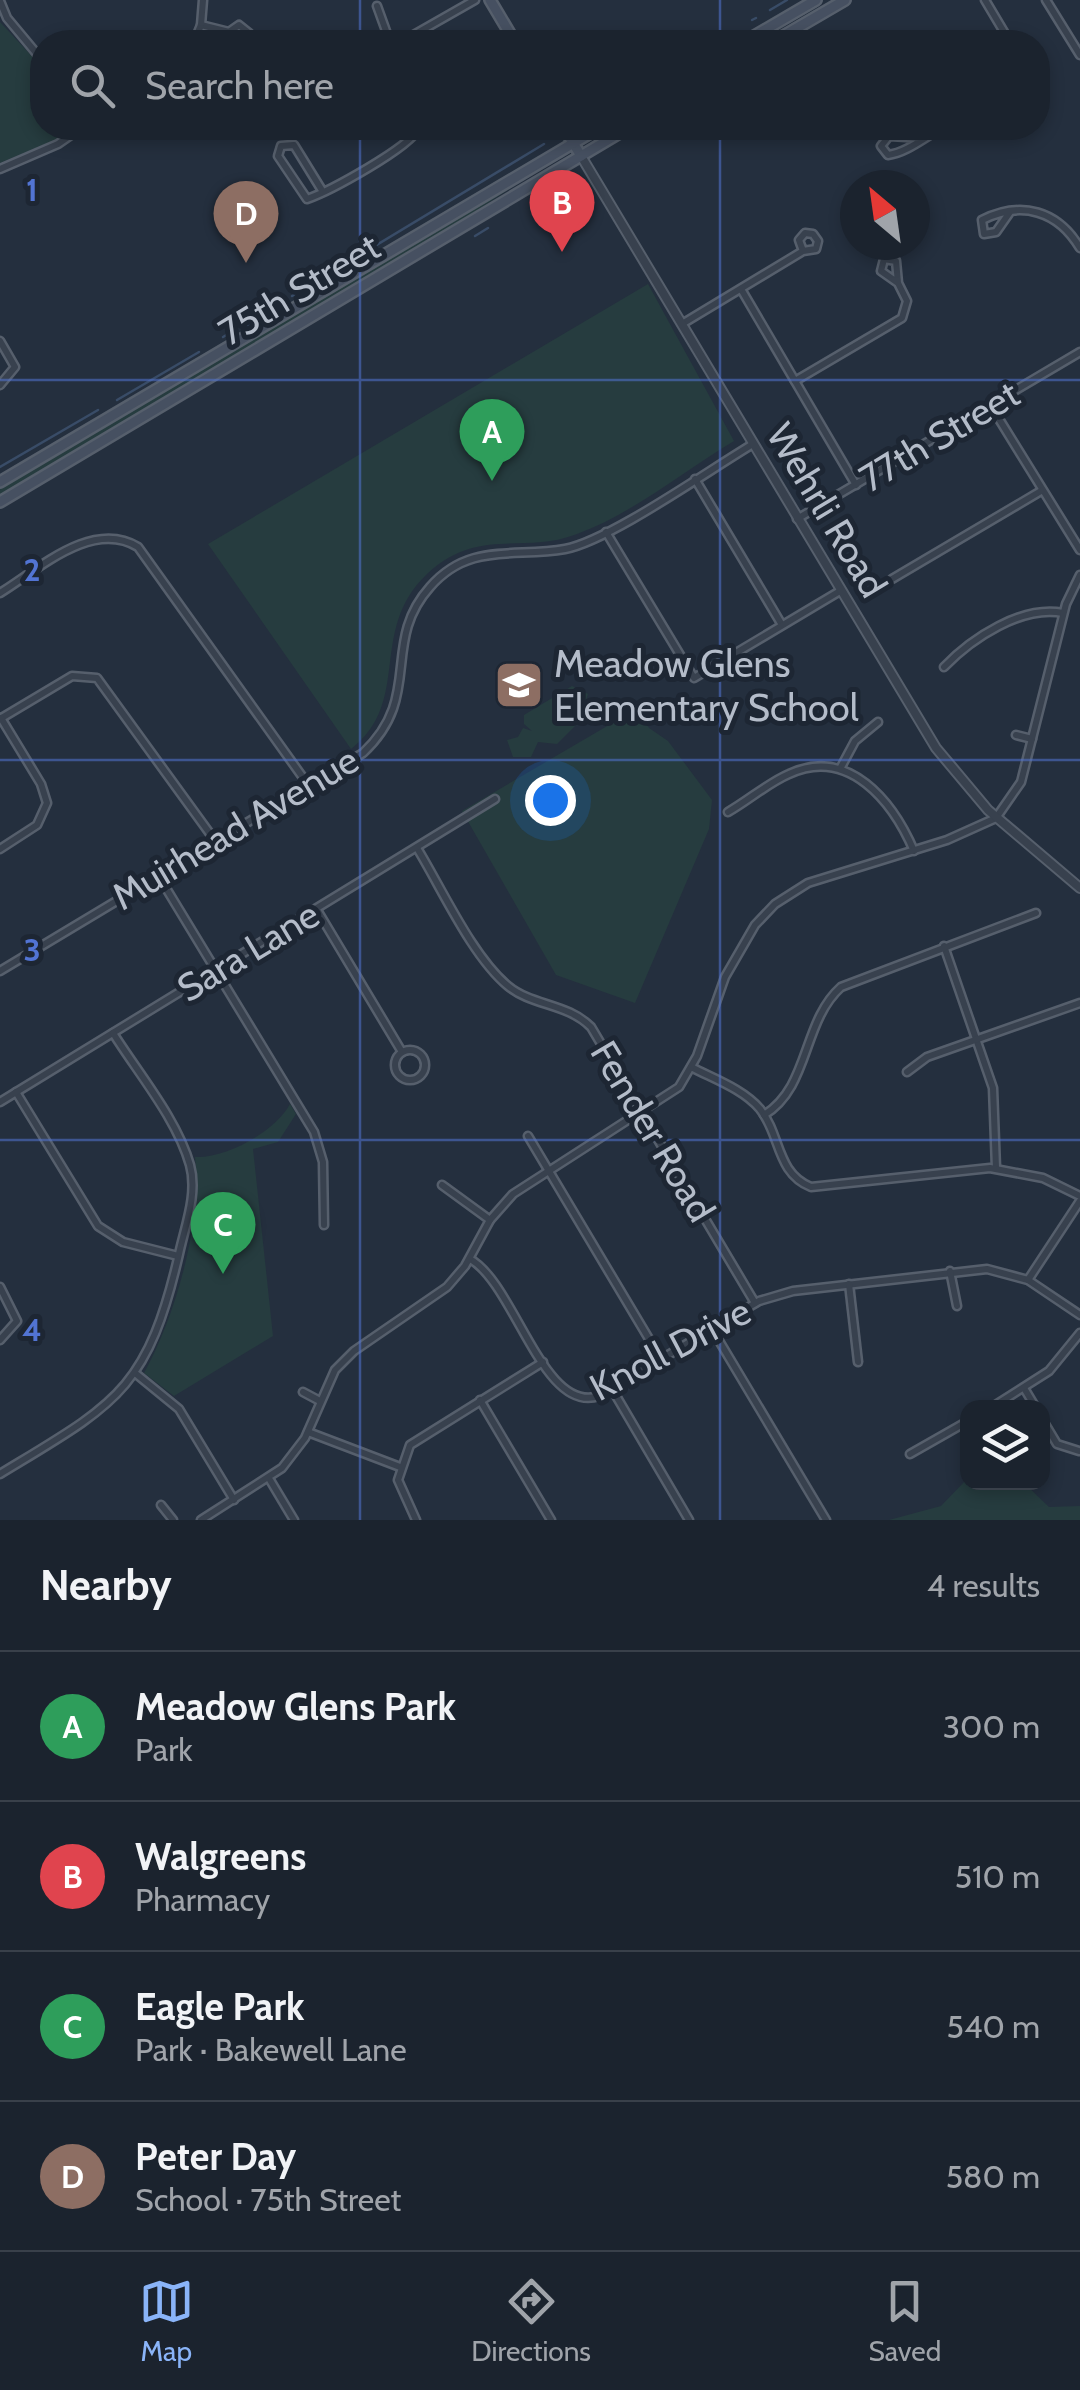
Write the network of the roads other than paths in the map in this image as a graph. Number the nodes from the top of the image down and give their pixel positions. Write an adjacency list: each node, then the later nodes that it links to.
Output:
1 (203, 0): 11 (street)
2 (475, 0): 15 (street)
3 (490, 0): 16 (main road)
4 (816, 0): 17 (main road)
5 (845, 0): 18 (main road)
6 (985, 0): 19 (street)
7 (1046, 0): 21 (street)
8 (0, 1): 10 (street)
9 (377, 6): 14 (street)
10 (2, 12): 20 (street)
11 (202, 25): 12 (street); 13 (street)
12 (200, 30)
13 (221, 30)
14 (386, 30)
15 (424, 30)
16 (508, 30)
17 (765, 30)
18 (794, 30)
19 (1003, 30)
20 (30, 46)
21 (1080, 55)
22 (64, 140): 31 (street)
23 (409, 140): 32 (street)
24 (572, 140): 29 (main road, Wehrli Road)
25 (579, 140): 29 (main road, 75th Street)
26 (608, 140): 30 (main road, 75th Street)
27 (886, 140): 28 (street)
28 (920, 140)
29 (574, 143): 30 (main road, Wehrli Road); 46 (main road, 75th Street)
30 (581, 156): 38 (street, Wehrli Road); 49 (main road, 75th Street)
31 (0, 168)
32 (322, 192): 32 (street)
33 (1010, 212): 33 (street); 34 (street)
34 (1080, 248)
35 (804, 251): 37 (street)
36 (898, 284): 41 (street)
37 (741, 290): 38 (street); 41 (street)
38 (682, 324): 44 (street, Wehrli Road)
39 (0, 341): 42 (street)
40 (1079, 356): 43 (street, 77th Street)
41 (796, 381): 47 (street)
42 (0, 385)
43 (991, 406): 47 (street, 77th Street); 48 (street)
44 (753, 444): 45 (street, Muirhead Avenue); 50 (street, Wehrli Road)
45 (694, 479): 51 (street, Muirhead Avenue); 58 (street)
46 (0, 482)
47 (856, 485): 50 (street, 77th Street)
48 (1041, 490): 52 (street); 54 (street)
49 (0, 502)
50 (797, 519): 55 (street, Wehrli Road)
51 (606, 532): 58 (street); 67 (street, Muirhead Avenue)
52 (1080, 550)
53 (1080, 575): 57 (street)
54 (892, 579)
55 (840, 591): 58 (street); 70 (street, Wehrli Road)
56 (0, 592): 67 (street)
57 (1063, 613): 60 (street); 65 (street)
58 (782, 625)
59 (90, 663): 61 (street)
60 (944, 667)
61 (88, 675): 62 (street); 71 (street)
62 (1, 718): 72 (street)
63 (878, 722): 66 (street)
64 (1016, 735): 65 (street)
65 (1032, 739): 70 (street)
66 (840, 769): 69 (street); 74 (street)
67 (309, 786): 71 (street, Muirhead Avenue)
68 (496, 800): 73 (street, Sara Lane)
69 (728, 812)
70 (996, 818): 74 (street); 76 (street, Wehrli Road)
71 (216, 842): 75 (street, Muirhead Avenue)
72 (0, 848)
73 (418, 848): 77 (street, Sara Lane); 90 (street, Fender Road)
74 (914, 851): 86 (street)
75 (158, 875): 80 (street, Muirhead Avenue); 81 (street)
76 (1080, 888)
77 (317, 910): 81 (street, Sara Lane); 85 (street)
78 (1036, 913): 79 (street)
79 (944, 946): 84 (street); 91 (street)
80 (0, 971)
81 (215, 971): 83 (street, Sara Lane); 98 (street)
82 (1080, 1003): 84 (street)
83 (114, 1033): 88 (street, Sara Lane); 99 (street)
84 (977, 1040): 87 (street); 93 (street)
85 (402, 1052): 85 (street)
86 (691, 1068): 90 (street); 91 (street)
87 (907, 1072)
88 (16, 1092): 89 (street, Sara Lane); 99 (street)
89 (0, 1102)
90 (642, 1113): 94 (street); 105 (street, Fender Road)
91 (764, 1115): 93 (street)
92 (528, 1136): 94 (street)
93 (996, 1168): 96 (street)
94 (547, 1169): 97 (street); 111 (street)
95 (442, 1186): 97 (street)
96 (1080, 1199): 102 (street)
97 (490, 1220): 100 (street)
98 (324, 1224)
99 (178, 1256): 114 (street)
100 (470, 1259): 112 (street); 118 (street)
101 (950, 1271): 102 (street, Knoll Drive); 103 (street, Knoll Drive); 106 (street)
102 (1028, 1280): 107 (street, Knoll Drive)
103 (849, 1284): 105 (street, Knoll Drive); 113 (street)
104 (0, 1287): 110 (street)
105 (755, 1303): 108 (street, Knoll Drive)
106 (957, 1306)
107 (1080, 1315)
108 (712, 1328): 111 (street, Knoll Drive); 132 (street)
109 (1080, 1333): 116 (street)
110 (0, 1340)
111 (661, 1359): 115 (street, Knoll Drive)
112 (543, 1362): 115 (street, Knoll Drive); 119 (street, Knoll Drive)
113 (858, 1362)
114 (135, 1373): 128 (street); 130 (street)
115 (612, 1388): 138 (street)
116 (1024, 1388): 120 (street); 121 (street)
117 (303, 1392): 118 (street)
118 (318, 1400): 123 (street)
119 (480, 1400): 127 (street, Knoll Drive); 137 (street)
120 (1004, 1400)
121 (1031, 1400)
122 (960, 1426): 126 (street)
123 (308, 1432): 127 (street); 129 (street)
124 (1050, 1432): 125 (street)
125 (1079, 1451)
126 (910, 1454)
127 (400, 1467): 136 (street)
128 (0, 1474)
129 (270, 1480): 130 (street); 135 (street)
130 (234, 1500): 134 (street)
131 (160, 1505): 133 (street)
132 (825, 1518): 139 (street)
133 (173, 1520)
134 (201, 1520)
135 (294, 1520)
136 (416, 1520)
137 (552, 1520)
138 (689, 1520)
139 (815, 1520)

